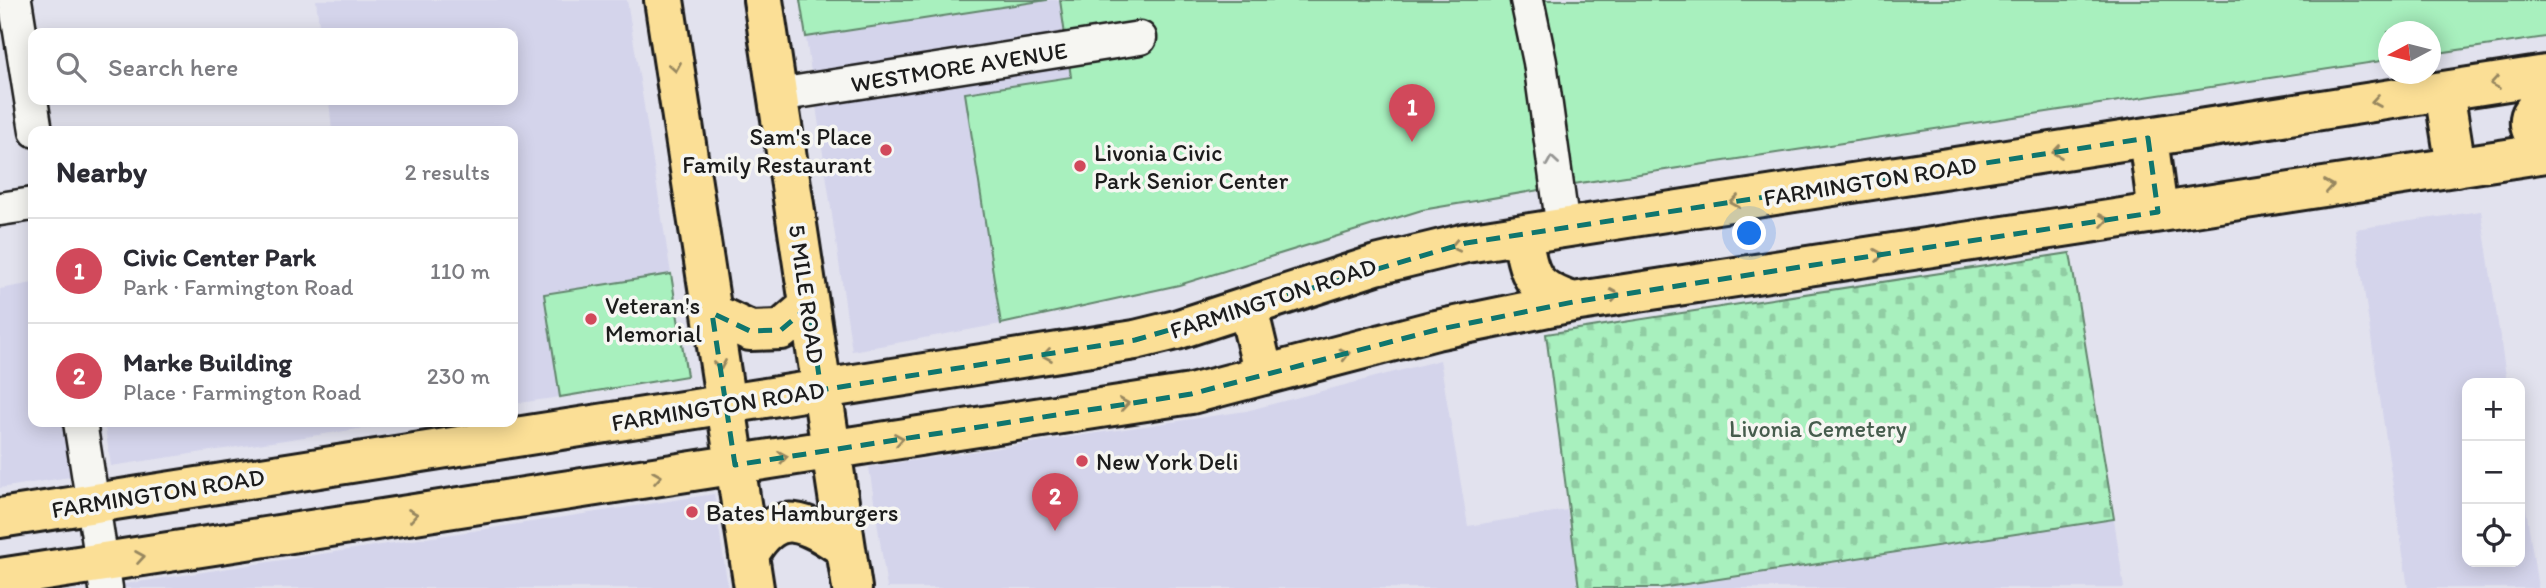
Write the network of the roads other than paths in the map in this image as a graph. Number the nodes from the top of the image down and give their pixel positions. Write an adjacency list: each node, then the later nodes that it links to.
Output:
1 (15, 0): 8 (street)
2 (664, 0): 25 (main road, one-way to 25)
3 (740, 0): 9 (main road)
4 (763, 0): 9 (main road, 5 MILE ROAD)
5 (1527, 0): 20 (street, one-way to 5)
6 (1140, 38): 9 (street, WESTMORE AVENUE)
7 (2546, 75): 10 (main road, FARMINGTON ROAD, one-way to 10)
8 (28, 81)
9 (777, 87): 23 (main road, 5 MILE ROAD)
10 (2444, 91): 14 (main road, FARMINGTON ROAD, one-way to 14); 16 (main road)
11 (2546, 101): 15 (main road)
12 (32, 105): 13 (street)
13 (35, 126)
14 (2148, 138): 19 (main road); 20 (main road, FARMINGTON ROAD, one-way to 20)
15 (2546, 153): 16 (main road)
16 (2456, 167): 19 (main road, one-way to 16)
17 (28, 205): 18 (street)
18 (0, 209)
19 (2158, 212): 22 (main road, one-way to 19)
20 (1563, 229): 21 (main road, FARMINGTON ROAD)
21 (1522, 235): 22 (main road); 24 (main road, FARMINGTON ROAD, one-way to 24)
22 (1573, 302): 27 (main road, one-way to 22)
23 (809, 306): 25 (main road); 28 (main road, 5 MILE ROAD)
24 (1248, 308): 26 (main road, FARMINGTON ROAD, one-way to 26); 27 (main road)
25 (712, 313): 29 (main road, one-way to 29)
26 (982, 365): 28 (main road, FARMINGTON ROAD); 30 (main road)
27 (1264, 375): 30 (main road, one-way to 27)
28 (821, 390): 29 (main road, FARMINGTON ROAD); 33 (main road, 5 MILE ROAD)
29 (726, 403): 32 (main road, FARMINGTON ROAD); 35 (main road)
30 (992, 424): 33 (main road, one-way to 30)
31 (81, 427): 38 (street)
32 (580, 427): 34 (main road, FARMINGTON ROAD); 37 (main road)
33 (831, 449): 35 (main road, one-way to 33); 42 (main road, 5 MILE ROAD)
34 (356, 462): 36 (main road, FARMINGTON ROAD); 40 (main road)
35 (735, 465): 37 (main road, one-way to 35); 43 (main road)
36 (242, 480): 38 (main road, FARMINGTON ROAD); 41 (main road)
37 (589, 488): 40 (main road, one-way to 37)
38 (93, 503): 39 (main road, FARMINGTON ROAD); 44 (street)
39 (0, 518)
40 (365, 522): 41 (main road)
41 (251, 540): 44 (main road, one-way to 41)
42 (846, 549): 43 (main road); 46 (main road, 5 MILE ROAD)
43 (751, 571)
44 (104, 575): 45 (main road)
45 (0, 578)
46 (852, 588)

